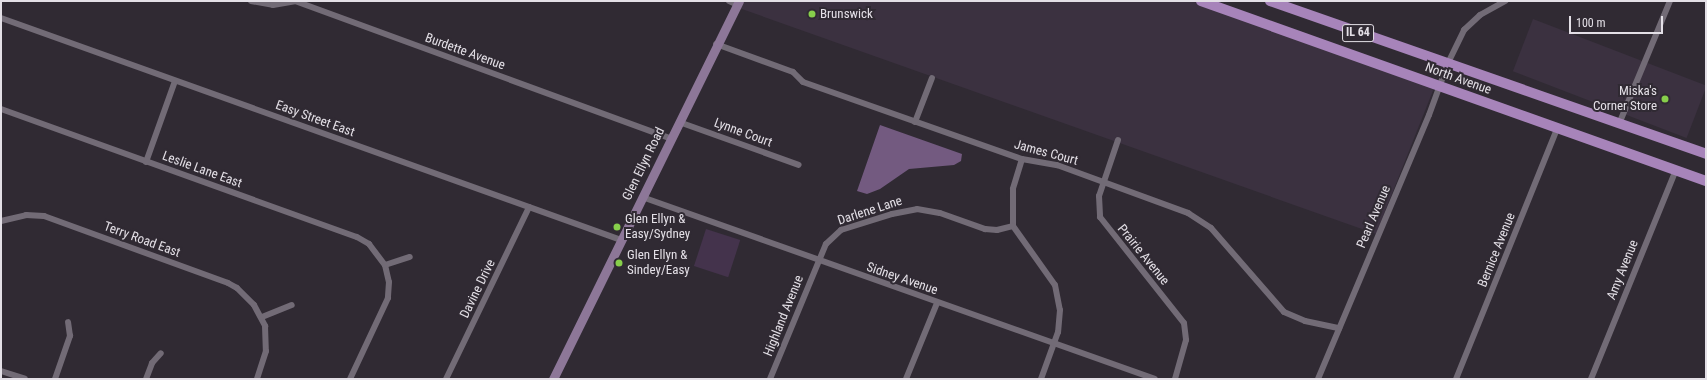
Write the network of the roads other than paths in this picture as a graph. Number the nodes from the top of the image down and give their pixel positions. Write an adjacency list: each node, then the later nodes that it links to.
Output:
1 (252, 1): 2 (street, Burdette Avenue)
2 (295, 1): 19 (street, Burdette Avenue)
3 (1201, 1): 13 (main road, North Avenue / IL 64)
4 (1270, 1): 10 (main road, North Avenue / IL 64)
5 (1505, 1): 10 (street, Pearl Avenue)
6 (1670, 1): 17 (street)
7 (735, 2): 9 (street, Glen Ellyn Road)
8 (1, 18): 12 (street, Easy Street East)
9 (716, 44): 15 (street, Glen Ellyn Road); 16 (street, James Court)
10 (1448, 63): 13 (street, Pearl Avenue); 17 (main road, North Avenue / IL 64)
11 (932, 78): 16 (street)
12 (175, 81): 23 (street); 29 (street, Easy Street East)
13 (1439, 86): 18 (main road, North Avenue / IL 64); 40 (street, Pearl Avenue)
14 (1, 109): 23 (street, Leslie Lane East)
15 (679, 122): 19 (street, Glen Ellyn Road); 24 (street, Lynne Court)
16 (915, 122): 22 (street, James Court)
17 (1619, 124): 21 (main road, North Avenue / IL 64)
18 (1557, 129): 25 (main road, North Avenue / IL 64); 57 (street, Bernice Avenue)
19 (670, 138): 28 (street, Glen Ellyn Road)
20 (1118, 140): 27 (street, Prairie Avenue)
21 (1706, 154)
22 (1022, 159): 27 (street, James Court); 31 (street)
23 (146, 162): 35 (street, Leslie Lane East)
24 (799, 165)
25 (1676, 170): 26 (main road, North Avenue / IL 64); 58 (street, Amy Avenue)
26 (1706, 181)
27 (1103, 182): 40 (street, James Court); 55 (street, Prairie Avenue)
28 (642, 197): 32 (street, Glen Ellyn Road); 34 (street, Sidney Avenue)
29 (529, 207): 32 (street, Easy Street East); 49 (street, Davine Drive)
30 (1, 221): 38 (street, Terry Road East)
31 (1013, 226): 34 (street, Darlene Lane); 41 (street)
32 (621, 240): 50 (street, Glen Ellyn Road)
33 (410, 257): 35 (street)
34 (818, 261): 36 (street, Sidney Avenue); 51 (street, Highland Avenue)
35 (385, 265): 48 (street)
36 (937, 303): 41 (street, Sidney Avenue); 52 (street)
37 (292, 305): 38 (street)
38 (262, 317): 47 (street)
39 (68, 322): 45 (street)
40 (1339, 328): 56 (street, Pearl Avenue)
41 (1053, 344): 53 (street); 54 (street, Sidney Avenue)
42 (161, 352): 46 (street)
43 (1, 371): 44 (street)
44 (25, 379)
45 (55, 379)
46 (146, 379)
47 (257, 379)
48 (350, 379)
49 (446, 379)
50 (553, 379)
51 (770, 379)
52 (906, 379)
53 (1041, 379)
54 (1155, 379)
55 (1175, 379)
56 (1318, 379)
57 (1456, 379)
58 (1591, 379)

